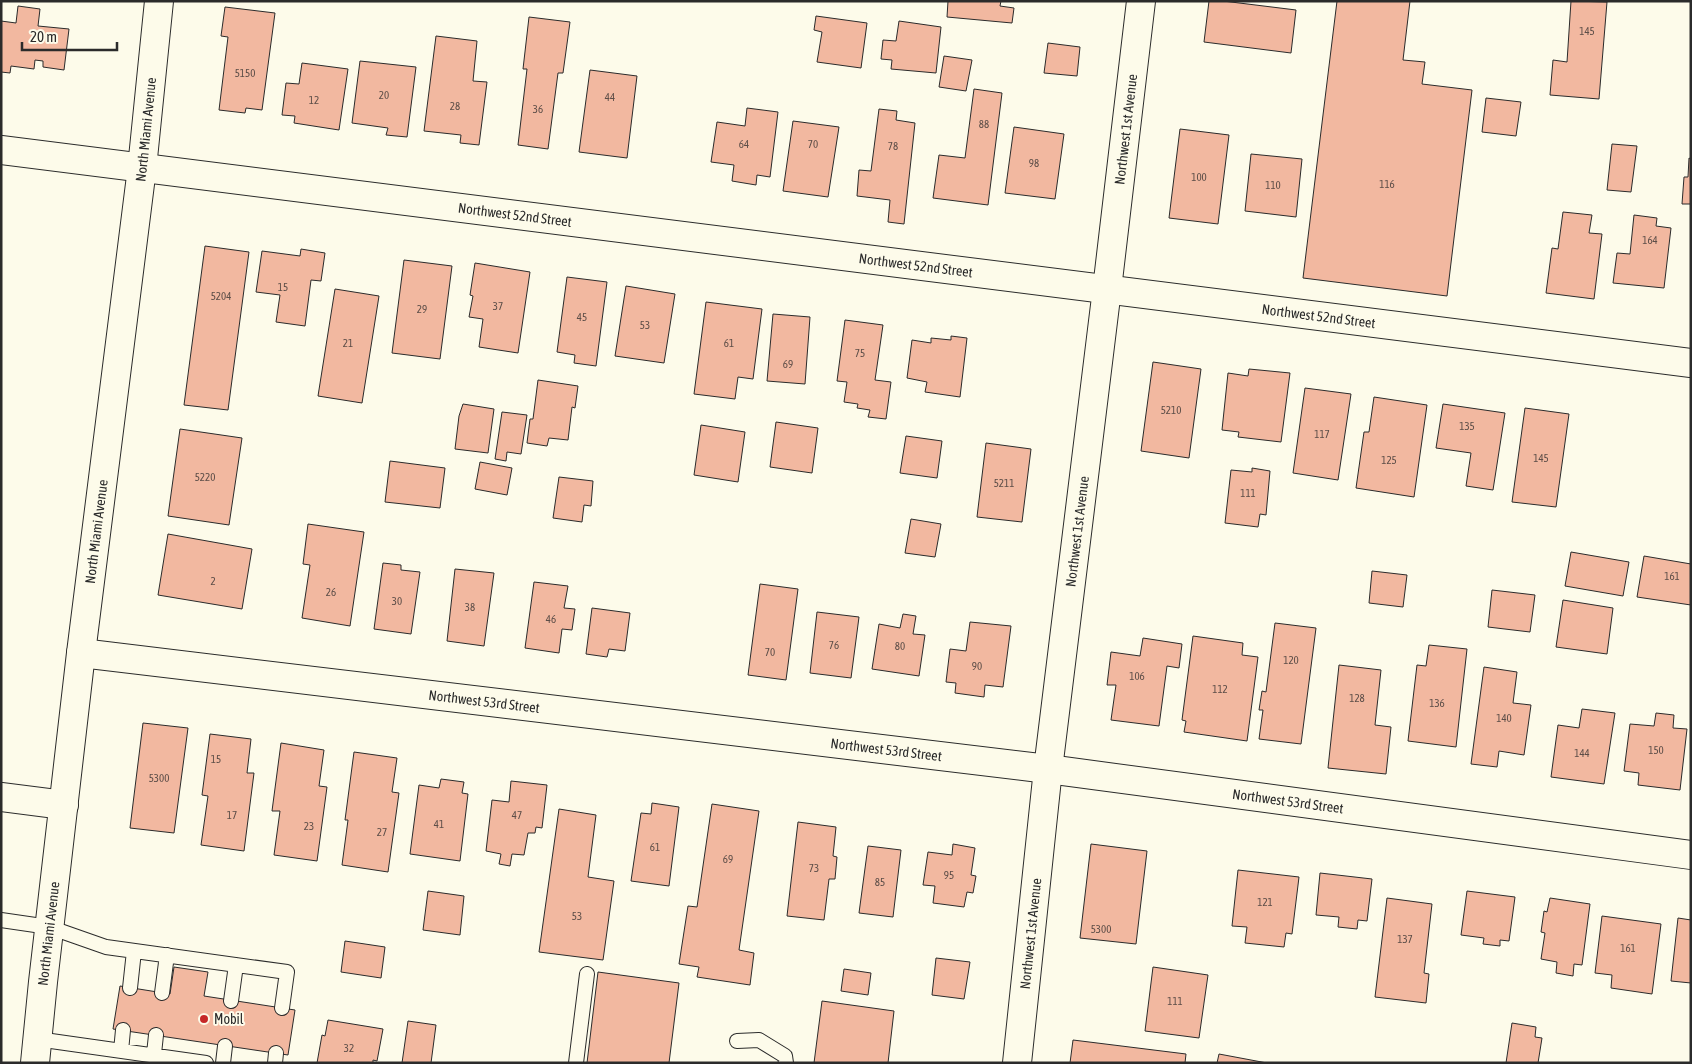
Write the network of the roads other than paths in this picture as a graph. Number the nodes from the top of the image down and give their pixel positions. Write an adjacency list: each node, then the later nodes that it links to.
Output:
1 (159, 1): 4 (street, North Miami Avenue)
2 (1141, 1): 5 (street, Northwest 1st Avenue)
3 (1, 150): 4 (street, Northwest 52nd Street)
4 (142, 168): 5 (street, Northwest 52nd Street); 7 (street, North Miami Avenue)
5 (1107, 289): 6 (street, Northwest 52nd Street); 8 (street, Northwest 1st Avenue)
6 (1691, 363)
7 (81, 653): 8 (street, Northwest 53rd Street); 10 (street, North Miami Avenue)
8 (1048, 769): 11 (street, Northwest 53rd Street); 33 (street, Northwest 1st Avenue)
9 (1, 796): 10 (street)
10 (64, 805): 13 (street, North Miami Avenue)
11 (1691, 855)
12 (1, 920): 13 (lane)
13 (49, 926): 14 (lane); 27 (street, North Miami Avenue)
14 (134, 951): 15 (lane); 18 (lane)
15 (167, 955): 16 (lane); 19 (lane)
16 (236, 965): 20 (lane); 21 (lane)
17 (586, 974): 31 (lane)
18 (130, 988)
19 (162, 993)
20 (231, 1001)
21 (282, 1008)
22 (123, 1030): 26 (lane)
23 (156, 1035): 28 (lane)
24 (737, 1041): 32 (lane)
25 (225, 1046): 30 (lane)
26 (121, 1050): 27 (lane); 28 (lane)
27 (36, 1051)
28 (154, 1059): 29 (lane)
29 (206, 1063)
30 (223, 1063)
31 (576, 1063)
32 (786, 1063)
33 (1016, 1063)

